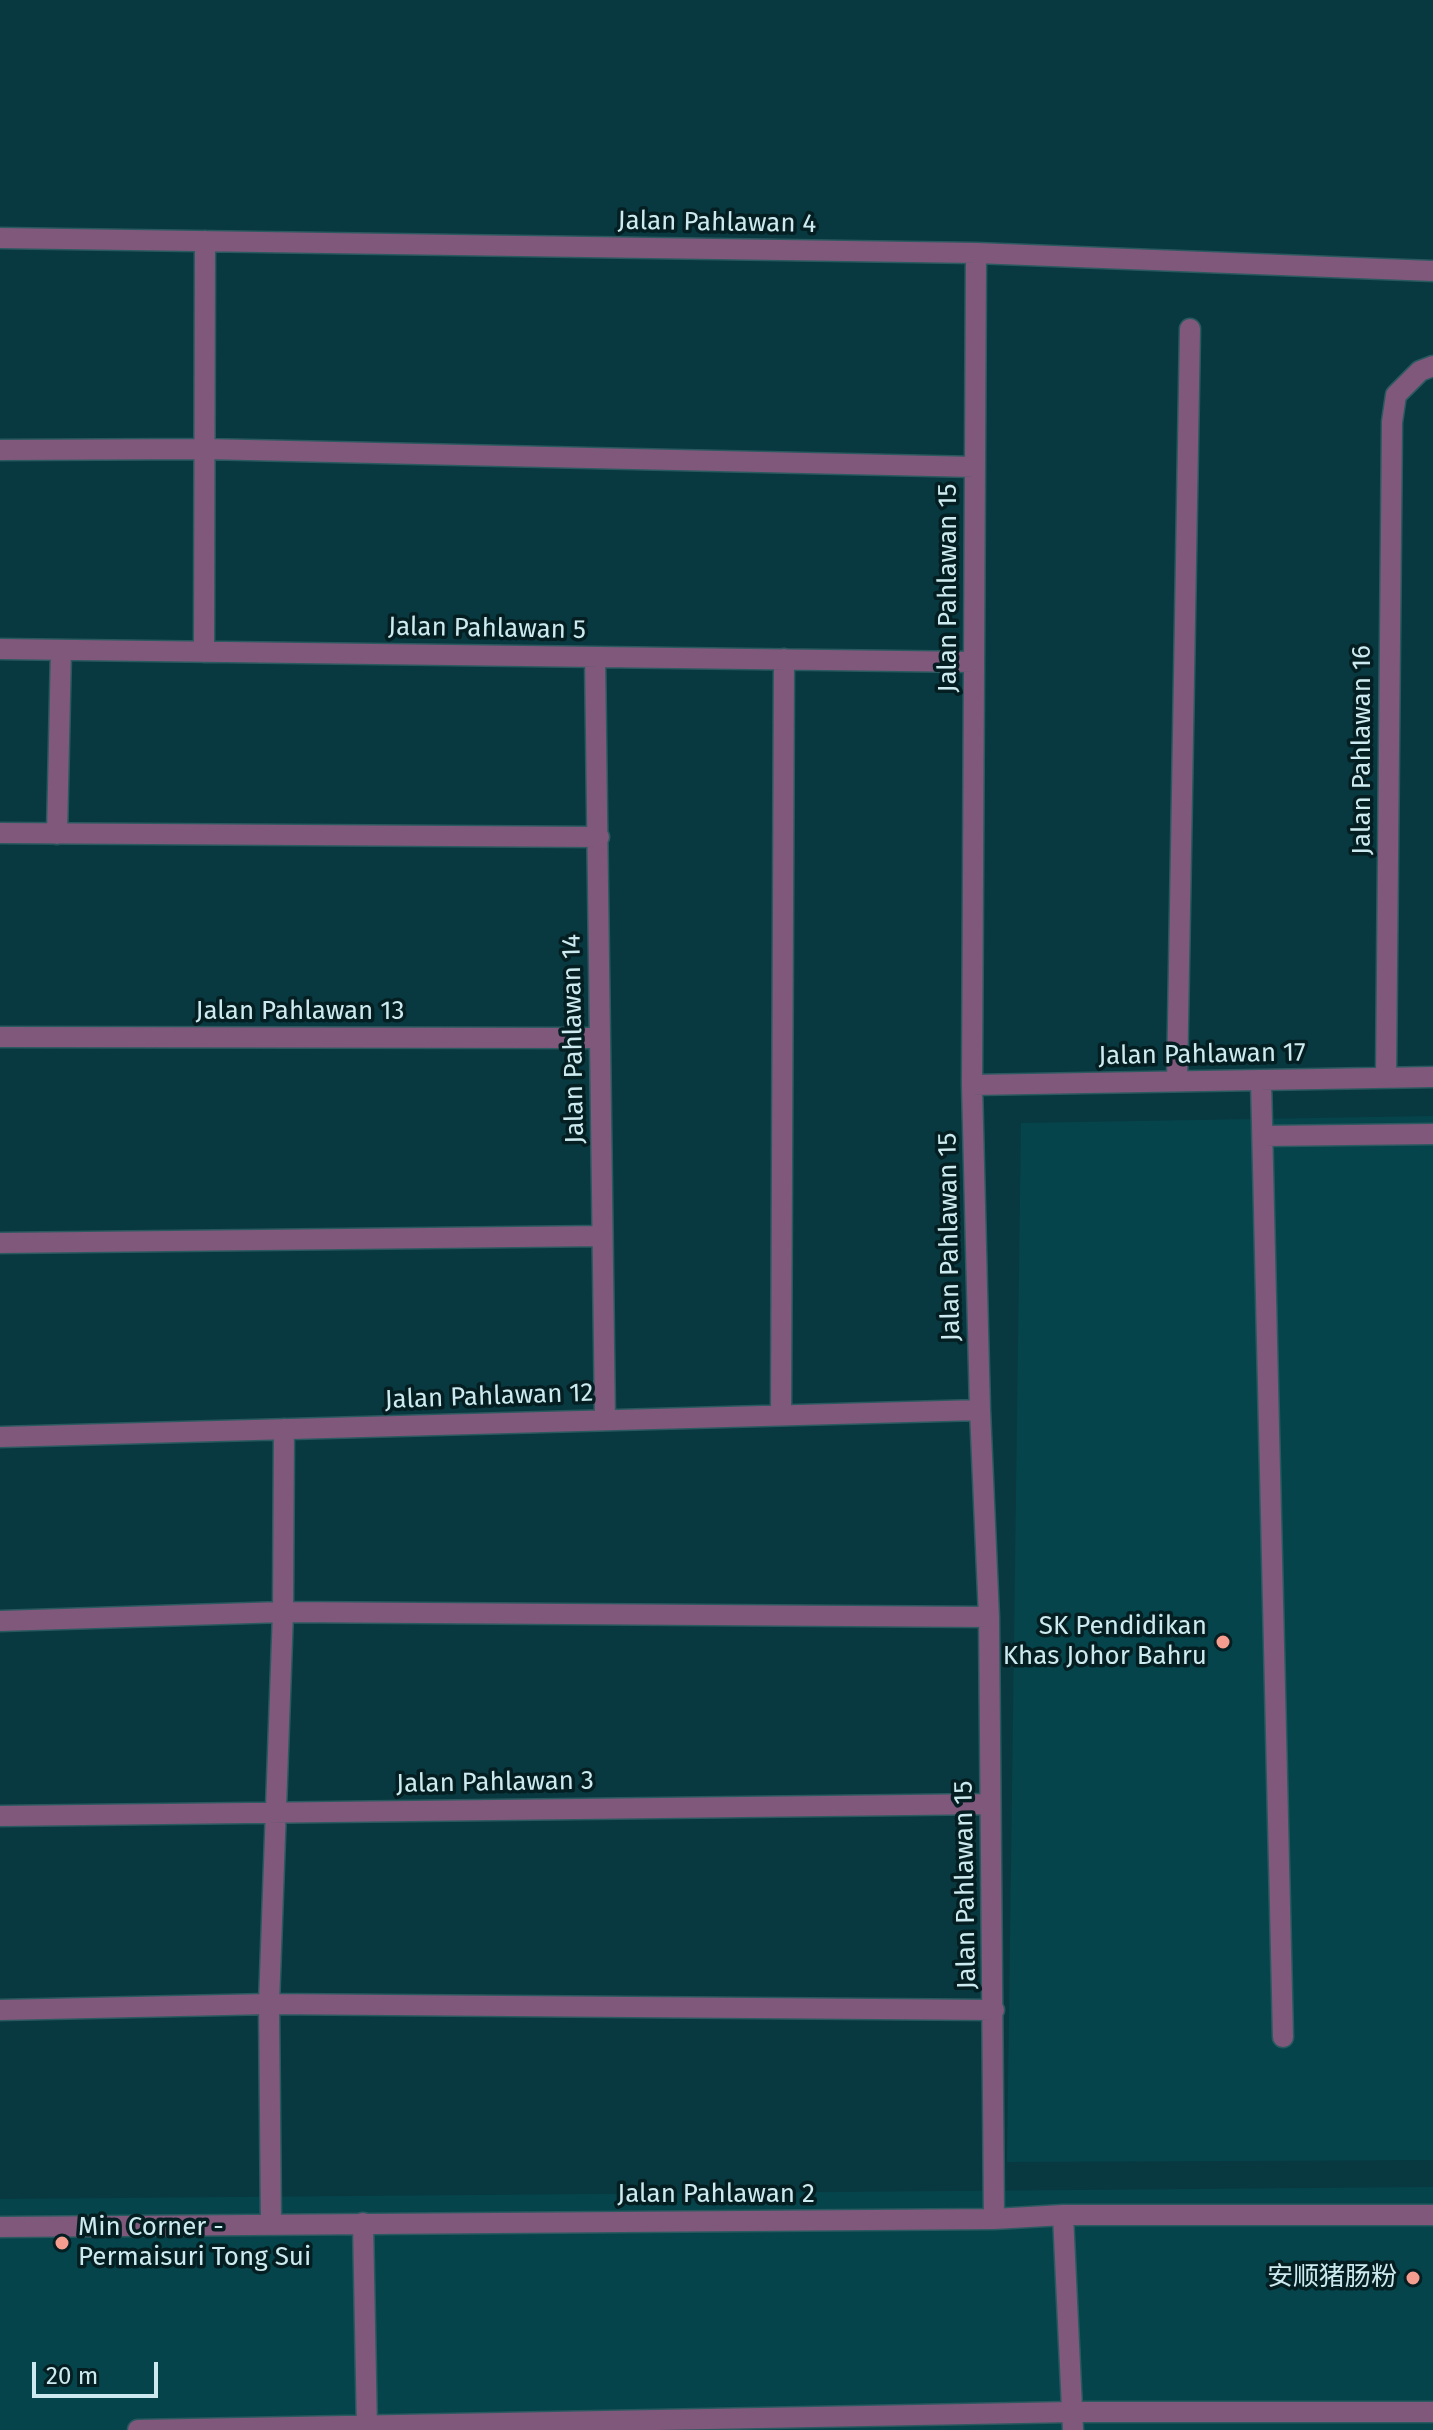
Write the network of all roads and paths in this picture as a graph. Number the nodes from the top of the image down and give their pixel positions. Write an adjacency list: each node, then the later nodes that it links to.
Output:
1 (0, 238): 2 (street, Jalan Pahlawan 4)
2 (205, 241): 3 (street, Jalan Pahlawan 4); 7 (street)
3 (976, 253): 4 (street, Jalan Pahlawan 4); 9 (street, Jalan Pahlawan 15)
4 (1433, 271)
5 (1190, 329): 24 (street)
6 (1433, 366): 21 (street, Jalan Pahlawan 16)
7 (205, 449): 8 (street); 9 (street); 12 (street)
8 (0, 450)
9 (975, 467): 15 (street, Jalan Pahlawan 15)
10 (0, 649): 11 (street, Jalan Pahlawan 5)
11 (61, 650): 12 (street, Jalan Pahlawan 5); 17 (street)
12 (204, 652): 13 (street, Jalan Pahlawan 5)
13 (595, 657): 14 (street, Jalan Pahlawan 5); 18 (street, Jalan Pahlawan 14)
14 (784, 659): 15 (street, Jalan Pahlawan 5); 31 (street)
15 (974, 662): 25 (street, Jalan Pahlawan 15)
16 (0, 833): 17 (street)
17 (57, 834): 18 (street)
18 (599, 837): 20 (street, Jalan Pahlawan 14)
19 (0, 1037): 20 (street, Jalan Pahlawan 13)
20 (600, 1038): 28 (street, Jalan Pahlawan 14)
21 (1386, 1077): 22 (street, Jalan Pahlawan 17); 23 (street, Jalan Pahlawan 17)
22 (1433, 1077)
23 (1261, 1080): 24 (street, Jalan Pahlawan 17); 27 (street)
24 (1177, 1081): 25 (street, Jalan Pahlawan 17)
25 (972, 1085): 30 (street, Jalan Pahlawan 15)
26 (1433, 1134): 27 (street)
27 (1263, 1136): 44 (street)
28 (602, 1236): 29 (street); 32 (street, Jalan Pahlawan 14)
29 (0, 1243)
30 (980, 1410): 31 (street, Jalan Pahlawan 12); 36 (street, Jalan Pahlawan 15)
31 (781, 1415): 32 (street, Jalan Pahlawan 12)
32 (605, 1420): 33 (street, Jalan Pahlawan 12)
33 (284, 1429): 34 (street, Jalan Pahlawan 12); 35 (street)
34 (0, 1437)
35 (283, 1612): 36 (street); 37 (street); 39 (street)
36 (989, 1617): 38 (street, Jalan Pahlawan 15)
37 (0, 1621)
38 (990, 1804): 39 (street, Jalan Pahlawan 3); 43 (street, Jalan Pahlawan 15)
39 (274, 1812): 40 (street, Jalan Pahlawan 3); 41 (street)
40 (0, 1816)
41 (269, 2004): 42 (street); 43 (street); 49 (street)
42 (0, 2010)
43 (994, 2010): 47 (street, Jalan Pahlawan 15)
44 (1283, 2037)
45 (1063, 2215): 46 (street, Jalan Pahlawan 2); 47 (street, Jalan Pahlawan 2); 52 (street)
46 (1433, 2215)
47 (994, 2219): 48 (street, Jalan Pahlawan 2)
48 (363, 2223): 49 (street, Jalan Pahlawan 2); 53 (street)
49 (271, 2224): 50 (street, Jalan Pahlawan 2)
50 (0, 2227)
51 (1433, 2412): 52 (street)
52 (1073, 2421): 53 (street)
53 (366, 2428): 54 (street)
54 (138, 2430)

